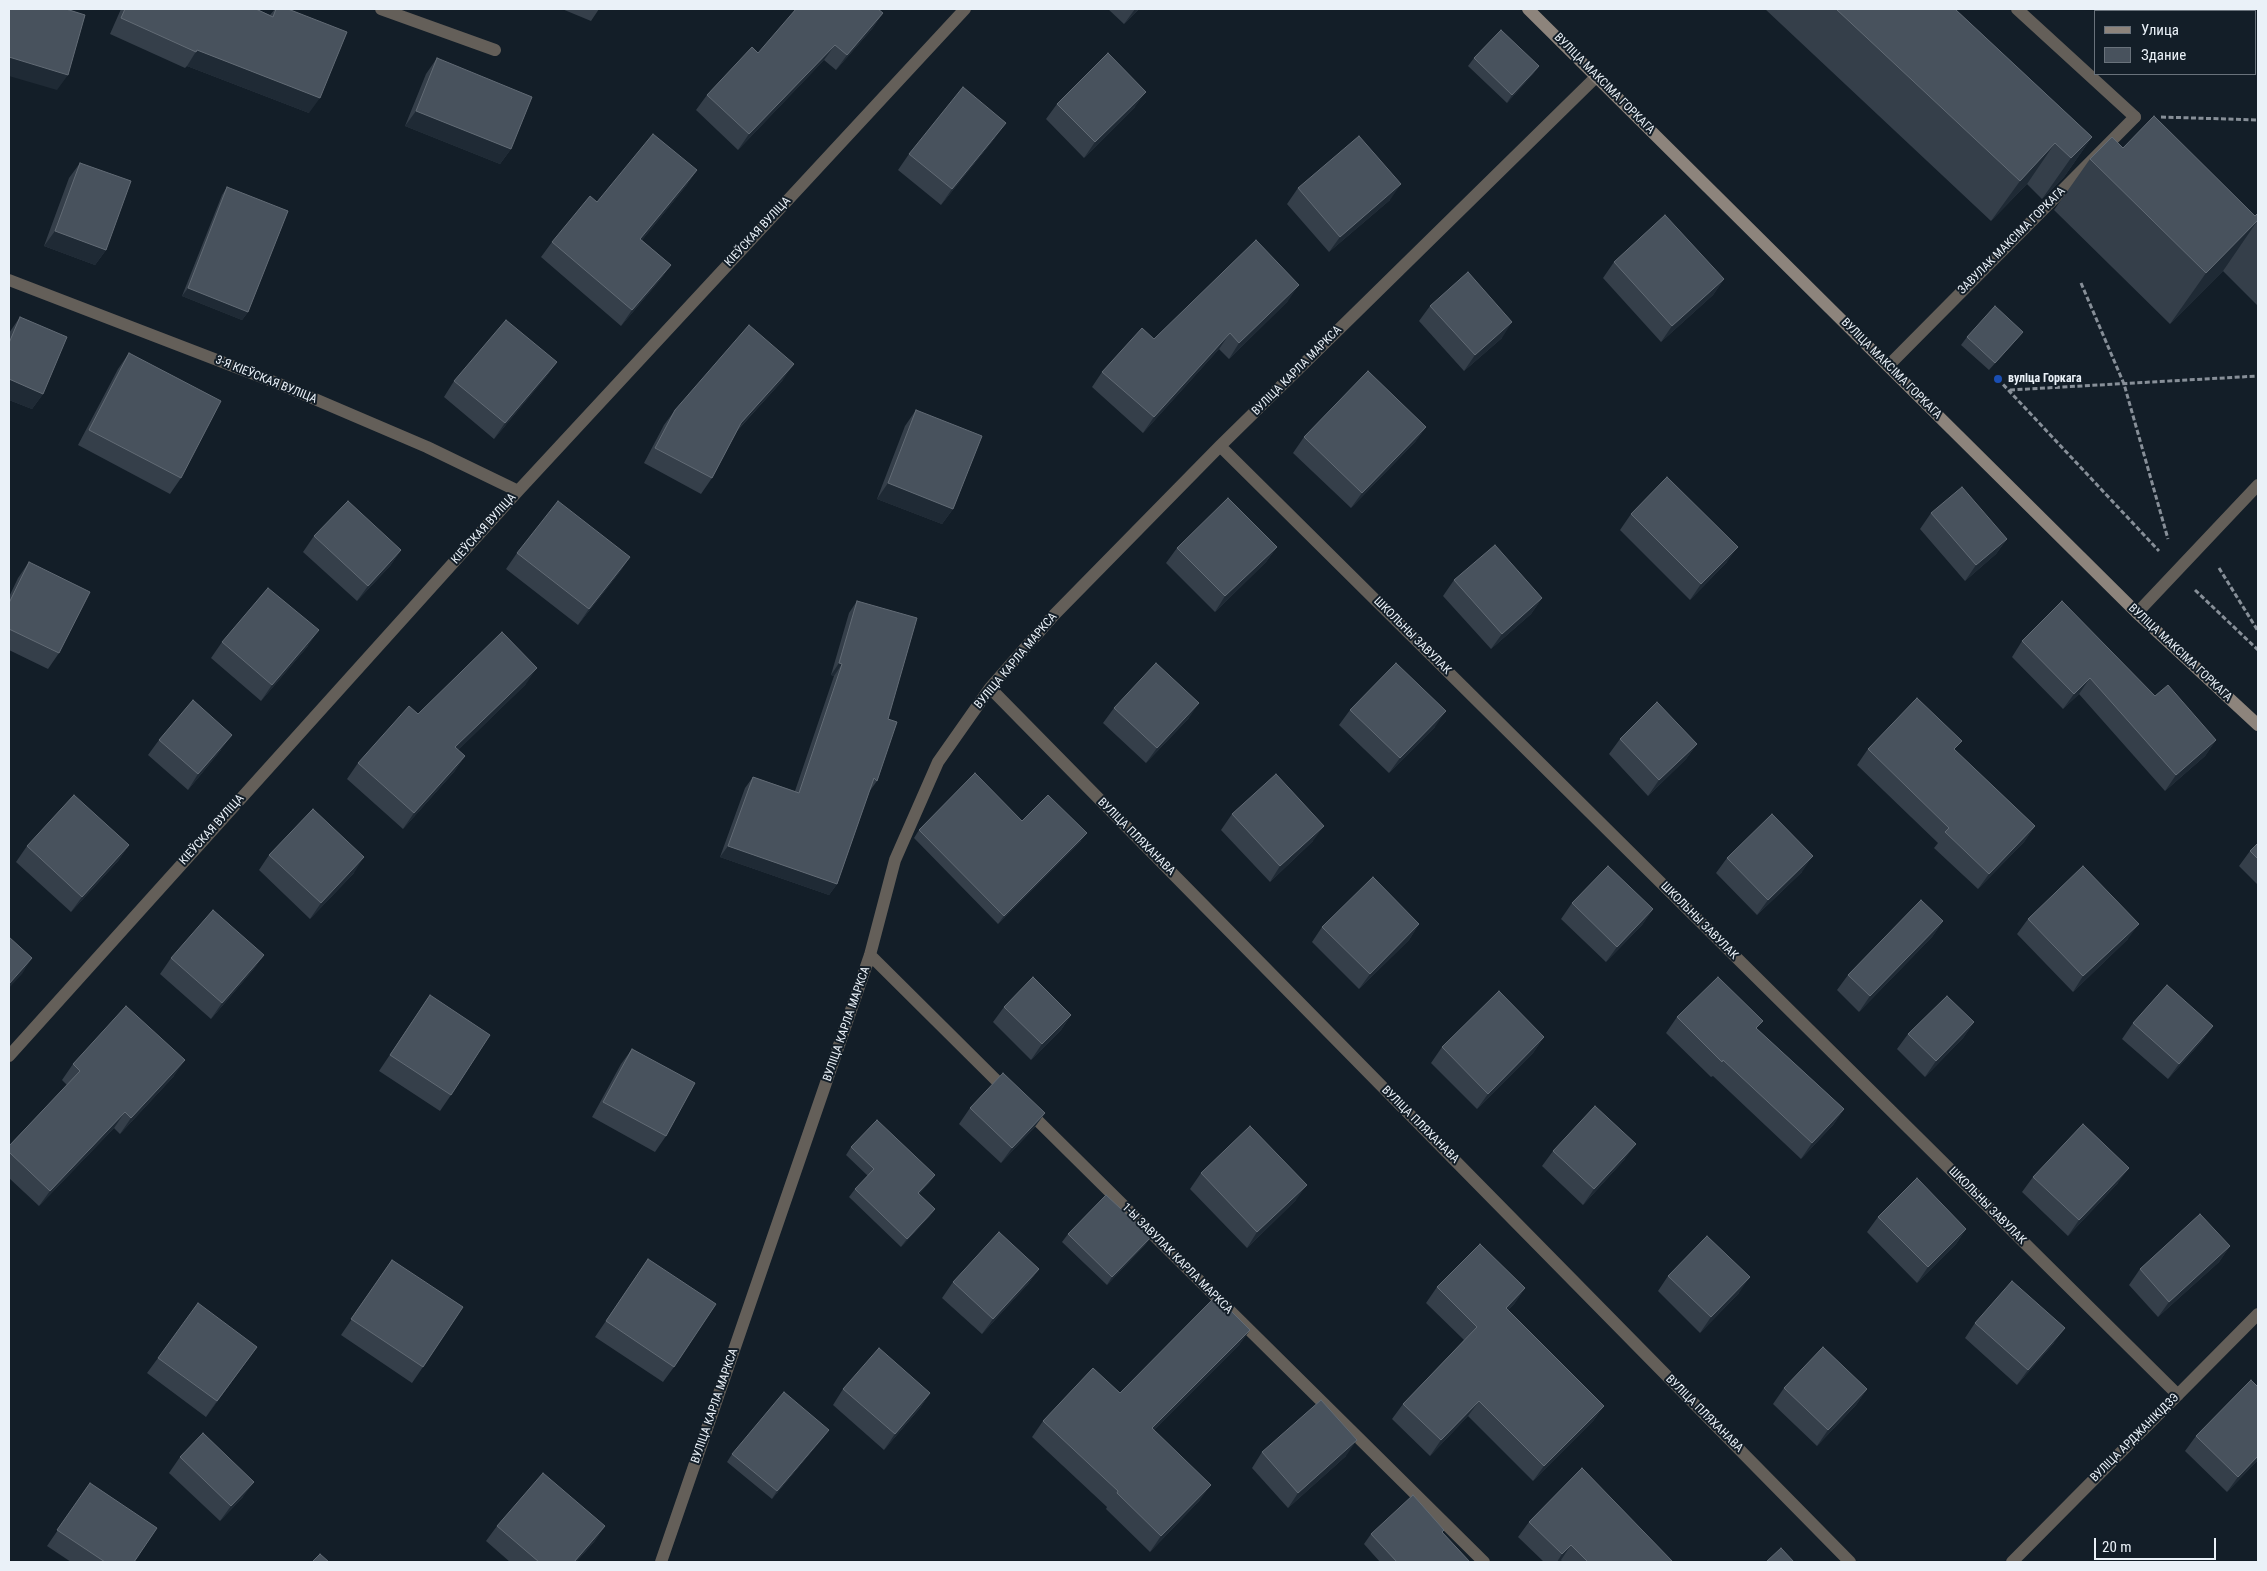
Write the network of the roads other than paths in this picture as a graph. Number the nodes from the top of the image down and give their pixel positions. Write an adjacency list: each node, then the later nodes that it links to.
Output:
1 (381, 9): 5 (street)
2 (965, 9): 11 (street, КІЕЎСКАЯ ВУЛІЦА)
3 (1528, 9): 6 (street, ВУЛІЦА МАКСІМА ГОРКАГА)
4 (2017, 9): 8 (street, ЗАВУЛАК МАКСІМА ГОРКАГА)
5 (495, 50)
6 (1597, 76): 8 (street, ВУЛІЦА МАКСІМА ГОРКАГА); 9 (street, ВУЛІЦА КАРЛА МАРКСА)
7 (9, 280): 11 (street, 3-Я КІЕЎСКАЯ ВУЛІЦА)
8 (1888, 366): 12 (street, ВУЛІЦА МАКСІМА ГОРКАГА)
9 (1220, 446): 13 (street, ВУЛІЦА КАРЛА МАРКСА); 18 (street, ШКОЛЬНЫ ЗАВУЛАК)
10 (2258, 485): 12 (street)
11 (518, 491): 16 (street, КІЕЎСКАЯ ВУЛІЦА)
12 (2137, 613): 14 (street, ВУЛІЦА МАКСІМА ГОРКАГА)
13 (990, 688): 15 (street, ВУЛІЦА КАРЛА МАРКСА); 21 (street, ВУЛІЦА ПЛЯХАНАВА)
14 (2258, 725)
15 (870, 955): 19 (street, ВУЛІЦА КАРЛА МАРКСА); 20 (street, 1-Ы ЗАВУЛАК КАРЛА МАРКСА)
16 (9, 1056)
17 (2258, 1314): 18 (street, ВУЛІЦА АРДЖАНІКІДЗЭ)
18 (2178, 1395): 22 (street, ВУЛІЦА АРДЖАНІКІДЗЭ)
19 (661, 1562)
20 (1484, 1562)
21 (1850, 1562)
22 (2012, 1562)

